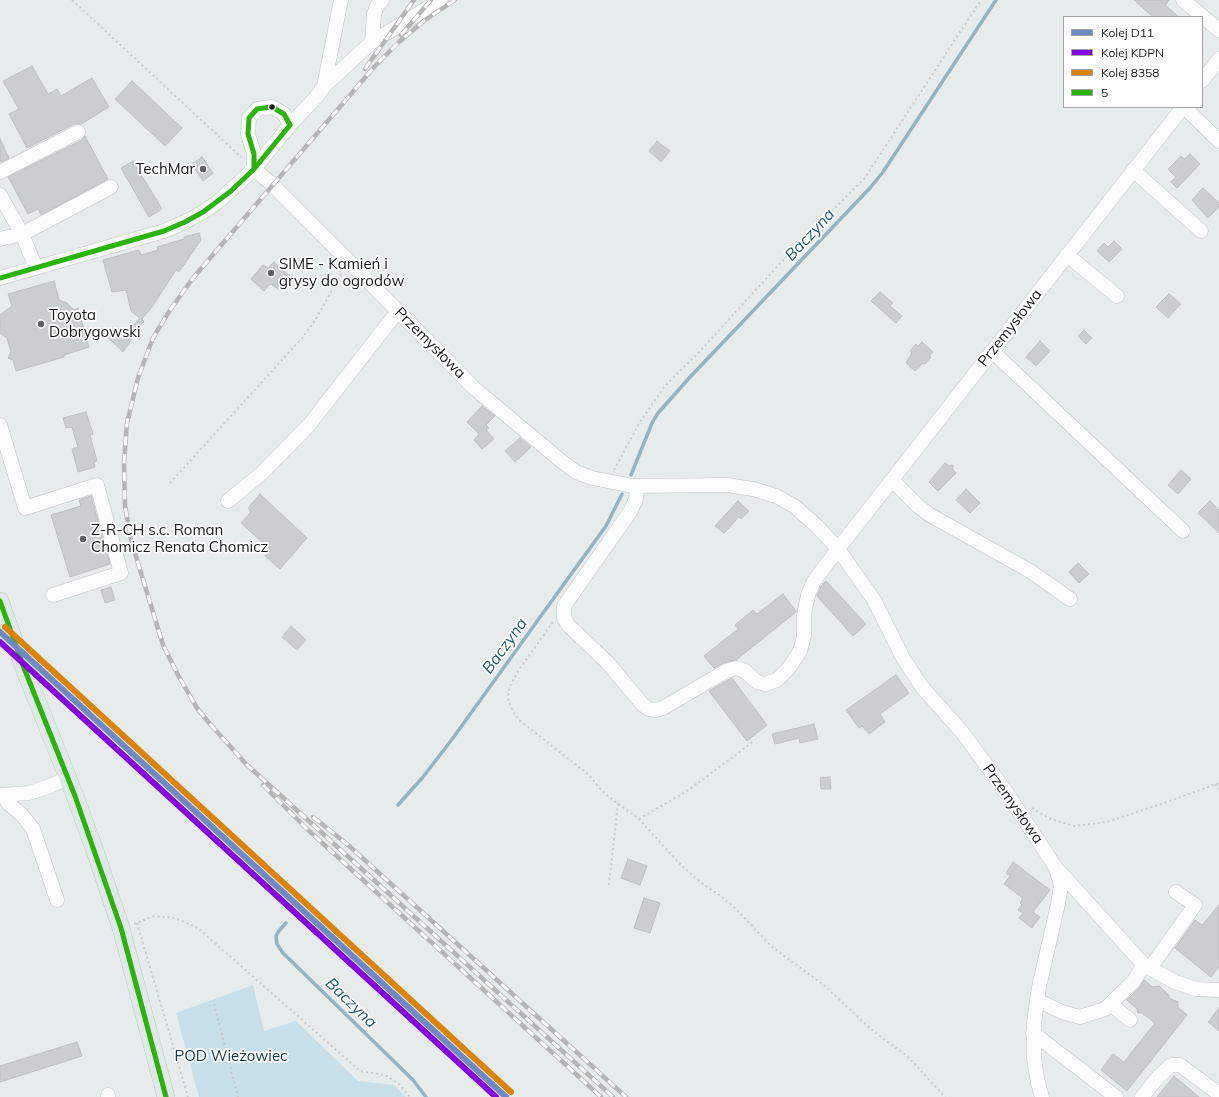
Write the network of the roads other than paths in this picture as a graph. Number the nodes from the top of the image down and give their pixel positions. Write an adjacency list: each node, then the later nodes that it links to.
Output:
1 (347, 0): 5 (street)
2 (382, 0): 9 (street)
3 (440, 0): 9 (street)
4 (1183, 0): 6 (street)
5 (340, 6): 12 (street)
6 (1202, 16)
7 (1203, 17): 8 (street)
8 (1219, 30)
9 (372, 42): 12 (street)
10 (1219, 59): 11 (street)
11 (1203, 81)
12 (324, 86): 14 (street)
13 (1179, 109): 16 (street); 18 (street, Przemysłowa)
14 (290, 125): 17 (street); 17 (street)
15 (78, 132): 19 (street)
16 (1219, 141)
17 (254, 169): 26 (street); 29 (street, Przemysłowa)
18 (1133, 170): 22 (street); 25 (street, Przemysłowa)
19 (0, 172)
20 (111, 187): 23 (street)
21 (2, 203): 23 (street)
22 (1201, 231)
23 (22, 234): 24 (street); 26 (street)
24 (0, 239)
25 (1067, 255): 28 (street); 30 (street, Przemysłowa)
26 (36, 268): 27 (street)
27 (0, 278)
28 (1117, 296)
29 (398, 311): 33 (street, Przemysłowa); 34 (street)
30 (992, 351): 32 (street, Przemysłowa); 35 (street)
31 (0, 425): 37 (street)
32 (892, 480): 36 (street, Przemysłowa); 38 (street)
33 (637, 486): 36 (street, Przemysłowa); 36 (street)
34 (228, 502)
35 (1183, 531)
36 (838, 549): 42 (street, Przemysłowa)
37 (53, 595)
38 (1070, 599)
39 (0, 601): 40 (main road)
40 (68, 778): 41 (street); 52 (main road)
41 (2, 795): 44 (street)
42 (1056, 868): 45 (street); 47 (street, Przemysłowa)
43 (1176, 892): 45 (street)
44 (57, 900)
45 (1147, 966): 46 (street); 48 (street)
46 (1219, 990)
47 (1037, 1000): 48 (street); 50 (street, Przemysłowa)
48 (1110, 1004): 49 (street)
49 (1130, 1020)
50 (1033, 1033): 53 (street, Przemysłowa); 54 (street)
51 (1219, 1094): 55 (street)
52 (166, 1097)
53 (1042, 1097)
54 (1116, 1097)
55 (1142, 1097)

